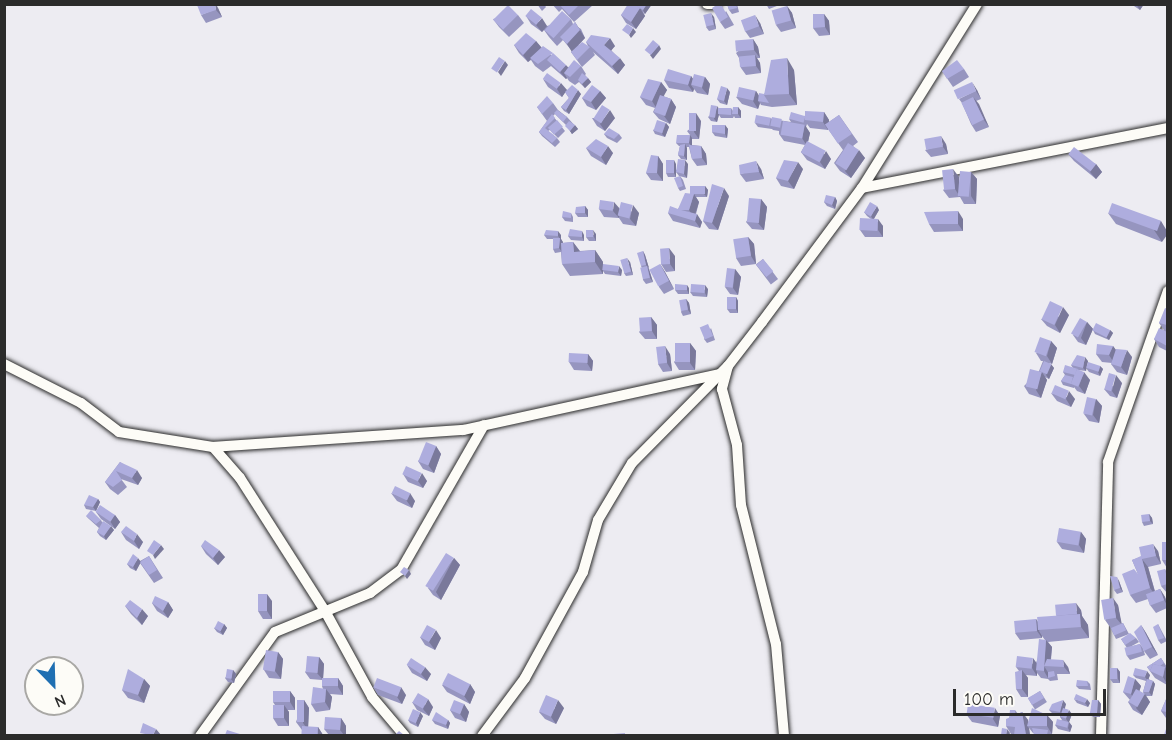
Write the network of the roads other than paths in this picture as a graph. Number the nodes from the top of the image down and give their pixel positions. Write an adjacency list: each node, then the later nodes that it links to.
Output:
1 (707, 4): 2 (street)
2 (716, 4)
3 (978, 4): 5 (street)
4 (1167, 128): 5 (street)
5 (862, 188): 8 (street)
6 (1167, 291): 16 (street)
7 (4, 364): 10 (street)
8 (724, 370): 9 (street); 14 (street); 15 (street)
9 (484, 425): 10 (street); 11 (street)
10 (213, 447): 11 (street)
11 (325, 611): 12 (street); 13 (street)
12 (200, 735)
13 (405, 735)
14 (482, 735)
15 (784, 735)
16 (1101, 735)

